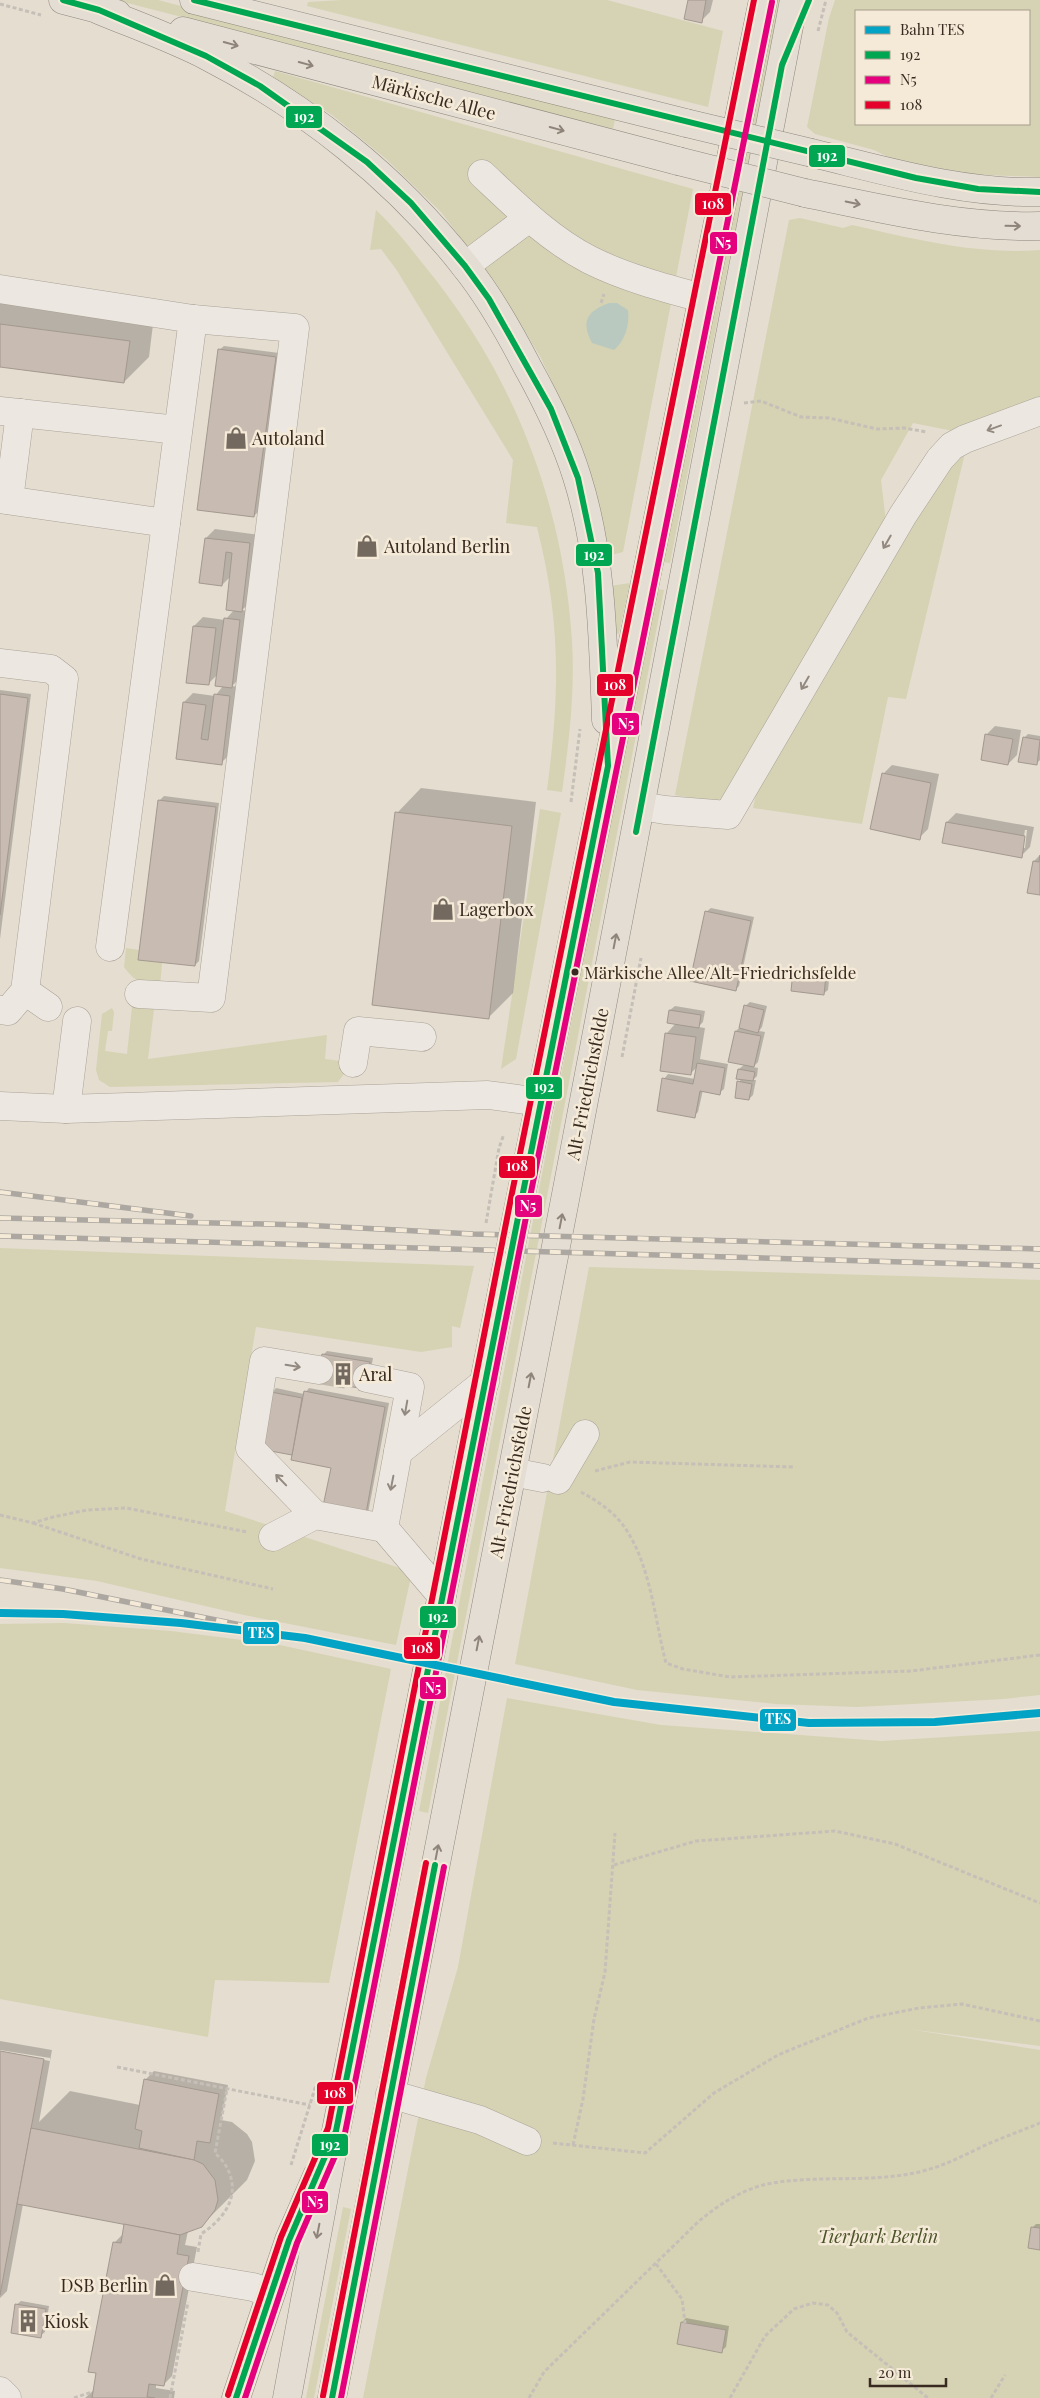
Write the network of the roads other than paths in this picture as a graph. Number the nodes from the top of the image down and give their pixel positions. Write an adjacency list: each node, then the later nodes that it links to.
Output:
1 (194, 0): 9 (main road, Märkische Allee, bridge)
2 (763, 0): 14 (main road)
3 (794, 0): 7 (main road)
4 (809, 0): 7 (main road)
5 (55, 8): 6 (main road, Märkische Allee)
6 (99, 10): 11 (main road, Märkische Allee, one-way to 11, bridge); 12 (main road)
7 (782, 65): 23 (main road, Alt-Friedrichsfelde)
8 (482, 174): 10 (street)
9 (1040, 192)
10 (529, 218): 12 (street); 14 (street)
11 (1040, 226)
12 (465, 266): 22 (main road)
13 (0, 289): 15 (street)
14 (702, 298): 22 (main road)
15 (193, 319): 18 (street); 26 (street)
16 (1040, 411): 23 (street, one-way to 23)
17 (10, 412): 18 (street); 19 (street)
18 (178, 430): 20 (street)
19 (4, 499): 20 (street)
20 (166, 523): 24 (street)
21 (0, 662): 25 (street)
22 (608, 766): 32 (main road)
23 (641, 806): 40 (main road, Alt-Friedrichsfelde, one-way to 23)
24 (110, 946)
25 (25, 990): 27 (street); 28 (street)
26 (139, 994)
27 (48, 1007)
28 (0, 1010)
29 (77, 1021): 34 (street)
30 (422, 1037): 31 (street)
31 (353, 1063)
32 (540, 1102): 34 (street); 37 (main road)
33 (0, 1106): 34 (street)
34 (66, 1108)
35 (319, 1370): 41 (street, one-way to 35)
36 (367, 1378): 39 (street, one-way to 39)
37 (485, 1382): 39 (street); 44 (main road)
38 (585, 1434): 40 (street)
39 (398, 1452): 42 (street, one-way to 42)
40 (512, 1472): 45 (main road, Alt-Friedrichsfelde, one-way to 40)
41 (316, 1515): 42 (street); 43 (street)
42 (384, 1528): 44 (street)
43 (273, 1537)
44 (442, 1596): 46 (main road)
45 (390, 2094): 47 (street); 54 (main road, Alt-Friedrichsfelde)
46 (336, 2131): 49 (main road); 53 (main road, one-way to 53)
47 (527, 2141)
48 (193, 2277): 49 (street)
49 (270, 2293): 52 (main road)
50 (0, 2391): 51 (street)
51 (7, 2398)
52 (236, 2398)
53 (287, 2398)
54 (332, 2398)

